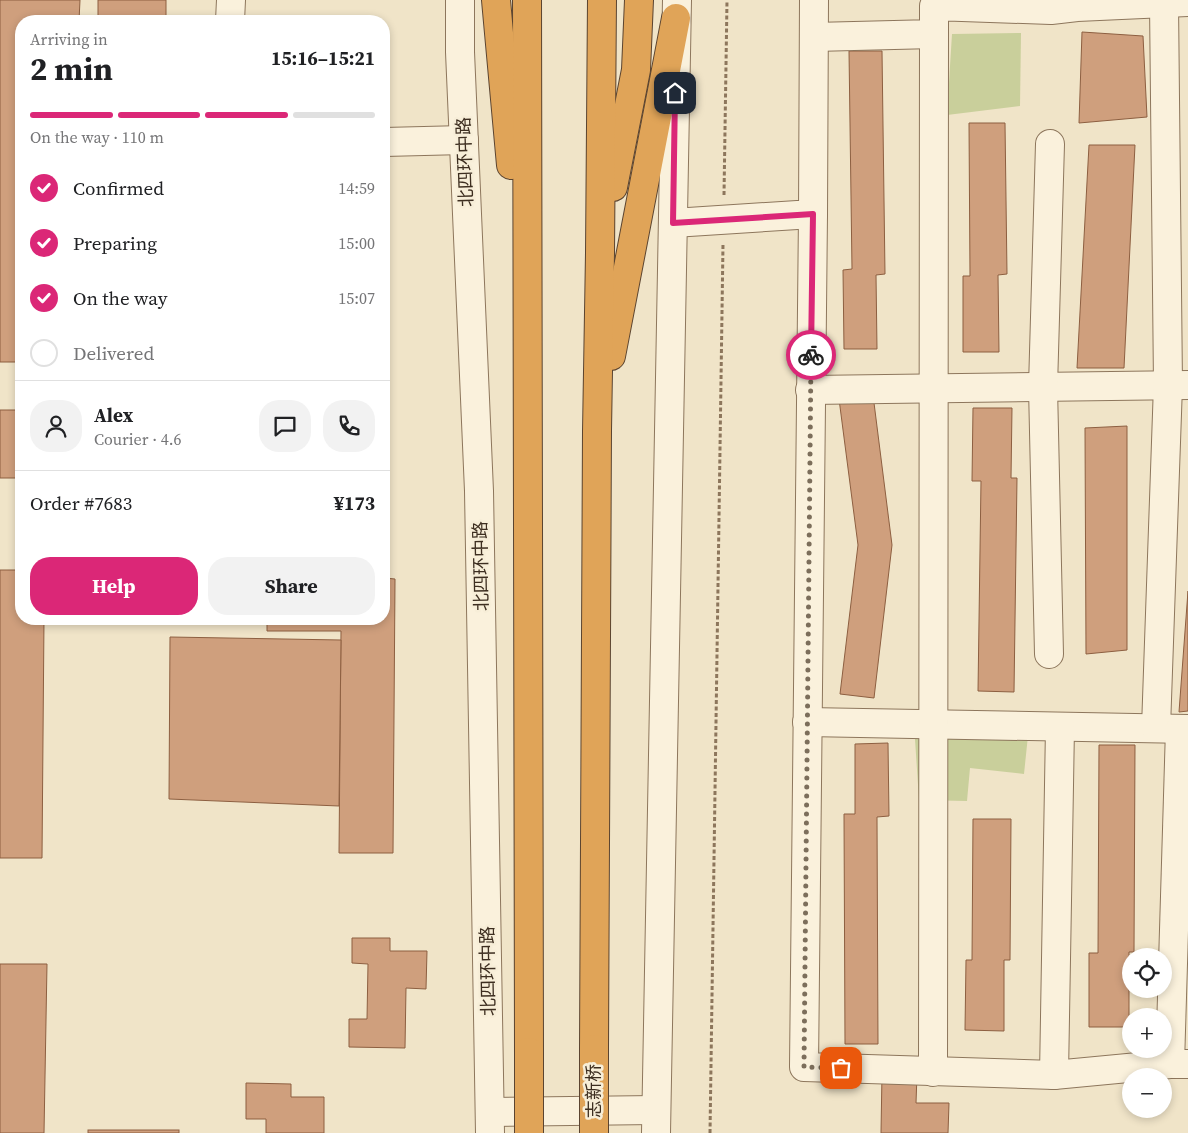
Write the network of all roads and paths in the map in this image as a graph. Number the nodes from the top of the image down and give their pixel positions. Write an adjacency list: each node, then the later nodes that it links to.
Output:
1 (231, 0): 13 (street)
2 (460, 0): 16 (street, 北四环中路)
3 (496, 0): 24 (highway)
4 (527, 0): 24 (highway)
5 (602, 0): 23 (highway)
6 (639, 0): 23 (highway)
7 (727, 0): 21 (path)
8 (814, 0): 15 (street)
9 (934, 3): 11 (street); 14 (street)
10 (1176, 3): 11 (street); 19 (street)
11 (1051, 5)
12 (677, 9): 22 (street); 29 (highway)
13 (230, 15)
14 (934, 34): 15 (street); 27 (street)
15 (814, 37): 20 (street)
16 (464, 140): 17 (street); 39 (street, 北四环中路)
17 (390, 142)
18 (1050, 144): 26 (street)
19 (1177, 195): 25 (street)
20 (813, 214): 21 (street); 28 (street)
21 (724, 220): 22 (street); 42 (path)
22 (673, 223): 38 (street)
23 (600, 253): 29 (highway)
24 (527, 336): 40 (highway, bridge)
25 (1178, 385): 26 (street); 34 (street)
26 (1043, 387): 27 (street); 30 (street)
27 (933, 388): 28 (street); 32 (street)
28 (810, 390): 31 (street)
29 (596, 431): 41 (highway, 志新桥, bridge)
30 (1050, 654)
31 (807, 722): 32 (street); 36 (street)
32 (933, 724): 33 (street); 36 (street)
33 (1060, 727): 34 (street); 37 (street)
34 (1175, 729): 35 (street)
35 (1179, 1064): 37 (street)
36 (933, 1072): 37 (street)
37 (1054, 1075)
38 (656, 1122): 39 (street)
39 (490, 1123)
40 (529, 1133)
41 (594, 1133)
42 (710, 1133)

